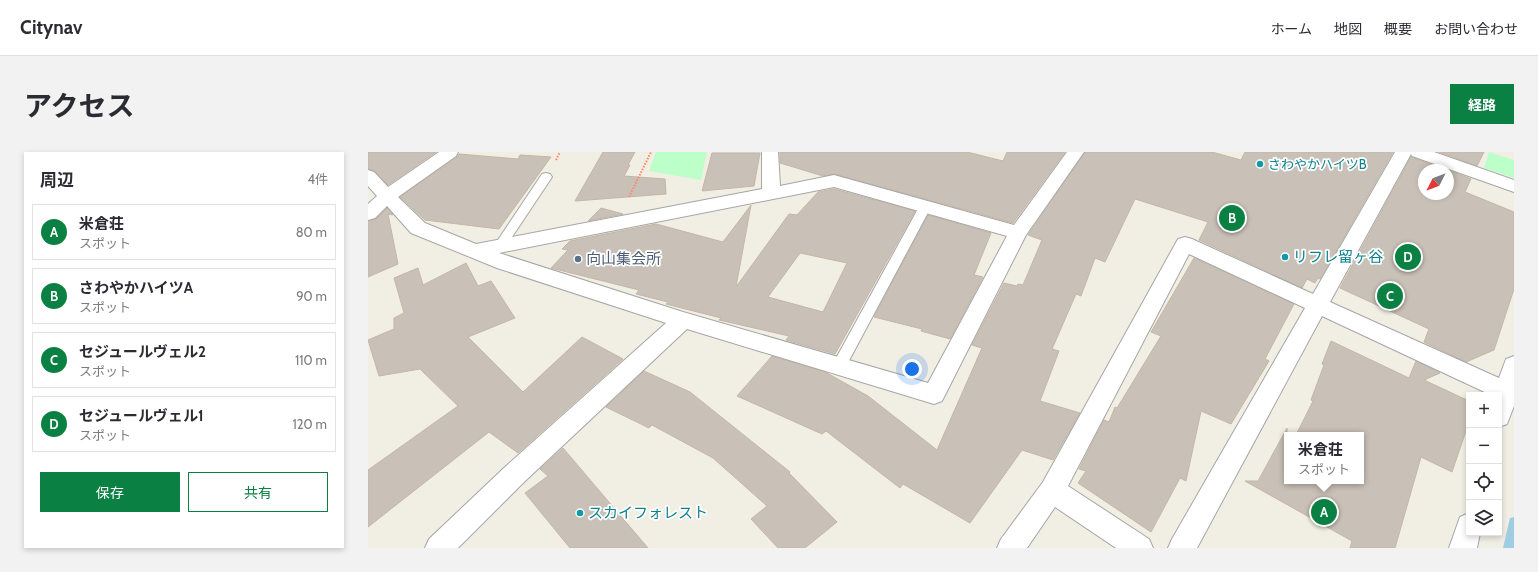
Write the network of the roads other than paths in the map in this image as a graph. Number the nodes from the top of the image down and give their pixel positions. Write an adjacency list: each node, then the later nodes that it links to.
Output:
1 (450, 152): 10 (street)
2 (770, 152): 9 (street)
3 (1076, 152): 13 (street)
4 (1403, 152): 16 (street)
5 (1418, 152): 8 (street)
6 (368, 176): 10 (street)
7 (546, 177): 14 (lane)
8 (1514, 186)
9 (771, 193): 11 (street); 14 (street)
10 (387, 196): 12 (street); 15 (street)
11 (925, 207): 13 (street); 19 (lane)
12 (368, 214)
13 (1018, 233): 19 (street)
14 (500, 246): 15 (street)
15 (475, 251): 17 (street)
16 (1317, 305): 20 (street); 22 (street); 27 (street)
17 (683, 320): 19 (street); 24 (street)
18 (1514, 365): 20 (street)
19 (839, 366)
20 (1510, 394): 21 (street)
21 (1502, 411)
22 (1052, 490): 25 (street); 26 (street)
23 (1466, 536): 28 (street)
24 (439, 548)
25 (1011, 548)
26 (1139, 548)
27 (1182, 548)
28 (1463, 548)

